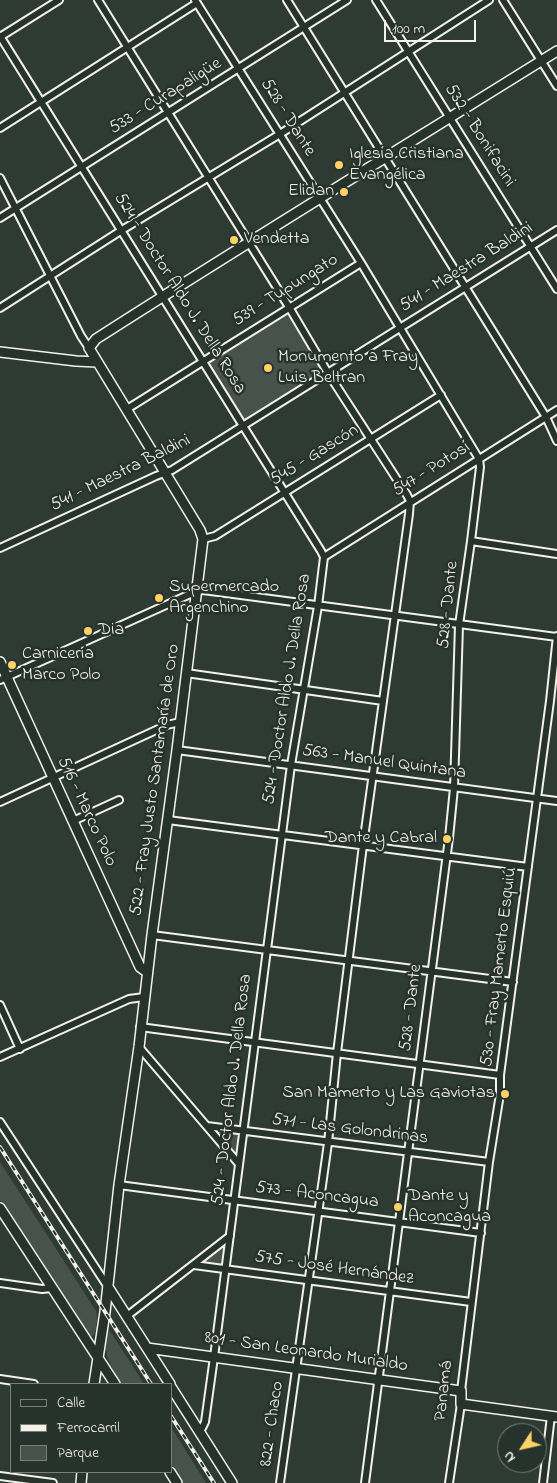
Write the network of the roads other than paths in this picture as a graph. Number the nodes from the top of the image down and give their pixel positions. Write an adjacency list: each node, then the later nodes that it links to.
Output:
1 (59, 0): 10 (street)
2 (98, 0): 11 (street)
3 (287, 0): 9 (street)
4 (347, 0): 9 (street, 533 - Curapaligüe)
5 (376, 0): 13 (street, 532 - Bonifacini)
6 (489, 0): 13 (street)
7 (503, 0): 14 (street)
8 (196, 2): 11 (street); 15 (street, 528 - Dante)
9 (304, 27): 15 (street, 533 - Curapaligüe); 17 (street)
10 (0, 37): 18 (street, 524 - Doctor Aldo J. Della Rosa)
11 (127, 47): 18 (street); 19 (street)
12 (557, 51): 14 (street)
13 (408, 52): 17 (street); 20 (street, 532 - Bonifacini)
14 (541, 61): 16 (street); 20 (street)
15 (239, 68): 19 (street, 533 - Curapaligüe); 22 (street, 528 - Dante)
16 (557, 86)
17 (345, 92): 22 (street); 23 (street)
18 (42, 102): 21 (street); 24 (street, 524 - Doctor Aldo J. Della Rosa)
19 (168, 113): 24 (street, 533 - Curapaligüe); 25 (street)
20 (450, 117): 23 (street); 33 (street, 532 - Bonifacini)
21 (0, 128)
22 (280, 134): 25 (street); 27 (street, 528 - Dante)
23 (385, 157): 27 (street); 36 (street)
24 (82, 167): 28 (street, 533 - Curapaligüe); 30 (street, 524 - Doctor Aldo J. Della Rosa)
25 (208, 177): 30 (street); 32 (street)
26 (0, 178): 28 (street)
27 (320, 198): 32 (street); 34 (street, 528 - Dante)
28 (15, 208): 29 (street, 533 - Curapaligüe); 35 (street)
29 (0, 218)
30 (122, 230): 35 (street); 38 (street, 524 - Doctor Aldo J. Della Rosa)
31 (557, 230): 33 (street, 541 - Maestra Baldini)
32 (249, 242): 38 (street); 39 (street)
33 (530, 246): 36 (street, 541 - Maestra Baldini); 37 (street, 532 - Bonifacini)
34 (361, 263): 39 (street, 539 - Tupungato); 41 (street, 528 - Dante)
35 (50, 276): 40 (street); 42 (street)
36 (465, 287): 41 (street, 541 - Maestra Baldini); 50 (street)
37 (557, 289)
38 (163, 296): 42 (street); 44 (street, 524 - Doctor Aldo J. Della Rosa)
39 (289, 307): 44 (street, 539 - Tupungato); 46 (street)
40 (0, 308)
41 (400, 328): 46 (street, 541 - Maestra Baldini); 47 (street, 528 - Dante)
42 (89, 348): 45 (street)
43 (0, 352): 45 (street)
44 (203, 360): 48 (street, 539 - Tupungato); 51 (street, 524 - Doctor Aldo J. Della Rosa)
45 (97, 362): 48 (street)
46 (328, 373): 51 (street, 541 - Maestra Baldini); 52 (street)
47 (441, 395): 52 (street, 545 - Gascón); 54 (street, 528 - Dante)
48 (126, 409): 55 (street)
49 (557, 410): 50 (street, 547 - Potosí)
50 (546, 416): 53 (street); 54 (street, 547 - Potosí)
51 (244, 426): 55 (street, 541 - Maestra Baldini); 56 (street, 524 - Doctor Aldo J. Della Rosa)
52 (371, 439): 56 (street, 545 - Gascón); 57 (street)
53 (557, 441)
54 (479, 459): 57 (street, 547 - Potosí); 59 (street, 528 - Dante)
55 (166, 473): 58 (street); 60 (street, 541 - Maestra Baldini)
56 (285, 492): 58 (street, 545 - Gascón); 62 (street, 524 - Doctor Aldo J. Della Rosa)
57 (410, 501): 62 (street, 547 - Potosí); 65 (street, 822 - Chaco)
58 (203, 539): 63 (street, 522 - Fray Justo Santamaría de Oro)
59 (471, 541): 61 (street); 66 (street, 528 - Dante)
60 (0, 548)
61 (557, 554)
62 (324, 556): 64 (street, 524 - Doctor Aldo J. Della Rosa)
63 (197, 591): 64 (street); 69 (street, 522 - Fray Justo Santamaría de Oro); 70 (street)
64 (318, 606): 65 (street); 71 (street, 524 - Doctor Aldo J. Della Rosa)
65 (395, 616): 66 (street); 72 (street, 822 - Chaco)
66 (459, 625): 67 (street); 79 (street, 528 - Dante)
67 (557, 637): 73 (street, 530 - Fray Mamerto Esquiú)
68 (0, 662): 70 (street, 516 - Marco Polo)
69 (186, 673): 71 (street); 74 (street, 522 - Fray Justo Santamaría de Oro)
70 (4, 679): 77 (street, 516 - Marco Polo)
71 (303, 690): 72 (street); 76 (street, 524 - Doctor Aldo J. Della Rosa)
72 (382, 701): 78 (street, 822 - Chaco)
73 (554, 702): 80 (street, 530 - Fray Mamerto Esquiú)
74 (180, 722): 75 (street, 522 - Fray Justo Santamaría de Oro); 77 (street)
75 (177, 750): 76 (street, 563 - Manuel Quintana); 84 (street, 522 - Fray Justo Santamaría de Oro)
76 (291, 765): 78 (street, 563 - Manuel Quintana); 86 (street, 524 - Doctor Aldo J. Della Rosa)
77 (52, 777): 83 (street); 85 (street, 516 - Marco Polo)
78 (372, 777): 79 (street, 563 - Manuel Quintana); 87 (street, 822 - Chaco)
79 (454, 788): 80 (street, 563 - Manuel Quintana); 88 (street, 528 - Dante)
80 (537, 798): 82 (street, 563 - Manuel Quintana); 89 (street, 530 - Fray Mamerto Esquiú)
81 (118, 800): 85 (street)
82 (557, 801)
83 (0, 802)
84 (168, 820): 86 (street); 90 (street, 522 - Fray Justo Santamaría de Oro)
85 (72, 822): 94 (street, 516 - Marco Polo)
86 (281, 834): 87 (street); 91 (street, 524 - Doctor Aldo J. Della Rosa)
87 (362, 845): 88 (street); 92 (street, 822 - Chaco)
88 (447, 857): 89 (street); 93 (street, 528 - Dante)
89 (528, 867): 95 (street, 530 - Fray Mamerto Esquiú)
90 (152, 935): 91 (street); 94 (street, 522 - Fray Justo Santamaría de Oro)
91 (267, 950): 92 (street); 99 (street, 524 - Doctor Aldo J. Della Rosa)
92 (348, 960): 93 (street); 102 (street, 822 - Chaco)
93 (432, 971): 95 (street); 104 (street, 528 - Dante)
94 (147, 972): 96 (street, 522 - Fray Justo Santamaría de Oro)
95 (513, 982): 105 (street, 530 - Fray Mamerto Esquiú)
96 (144, 997): 98 (street, 522 - Fray Justo Santamaría de Oro); 101 (street)
97 (0, 1005): 101 (street)
98 (140, 1027): 99 (street); 100 (street, 522 - Fray Justo Santamaría de Oro)
99 (254, 1042): 102 (street); 108 (street, 524 - Doctor Aldo J. Della Rosa)
100 (138, 1047): 107 (street); 113 (street, 522 - Fray Justo Santamaría de Oro)
101 (20, 1049): 103 (street)
102 (337, 1053): 104 (street); 109 (street, 822 - Chaco)
103 (0, 1057)
104 (420, 1065): 105 (street); 110 (street, 528 - Dante)
105 (500, 1075): 111 (street, 530 - Fray Mamerto Esquiú)
106 (0, 1122): 124 (street)
107 (207, 1126): 108 (street, 571 - Las Golondrinas); 112 (street)
108 (244, 1131): 109 (street, 571 - Las Golondrinas); 112 (street, 524 - Doctor Aldo J. Della Rosa)
109 (328, 1143): 110 (street, 571 - Las Golondrinas); 116 (street, 822 - Chaco)
110 (409, 1152): 111 (street, 571 - Las Golondrinas); 117 (street, 528 - Dante)
111 (489, 1162): 118 (street, 530 - Fray Mamerto Esquiú)
112 (239, 1164): 114 (street, 524 - Doctor Aldo J. Della Rosa)
113 (119, 1185): 114 (street, 573 - Aconcagua); 124 (street, 522 - Fray Justo Santamaría de Oro)
114 (234, 1201): 116 (street, 573 - Aconcagua); 119 (street, 524 - Doctor Aldo J. Della Rosa)
115 (0, 1208): 125 (street)
116 (318, 1211): 117 (street, 573 - Aconcagua); 122 (street, 822 - Chaco)
117 (399, 1222): 118 (street, 573 - Aconcagua); 126 (street, 528 - Dante)
118 (481, 1233): 127 (street, 530 - Fray Mamerto Esquiú)
119 (230, 1236): 120 (street); 121 (street, 524 - Doctor Aldo J. Della Rosa)
120 (194, 1265): 121 (street, 575 - José Hernández); 128 (street)
121 (225, 1269): 122 (street, 575 - José Hernández); 130 (street, 524 - Doctor Aldo J. Della Rosa)
122 (309, 1280): 126 (street, 575 - José Hernández); 132 (street, 822 - Chaco)
123 (0, 1283): 125 (street)
124 (108, 1287): 128 (street); 131 (street, 522 - Fray Justo Santamaría de Oro)
125 (52, 1288): 131 (street)
126 (390, 1292): 127 (street, 575 - José Hernández); 134 (street, 528 - Dante)
127 (471, 1302): 140 (street, Panamá)
128 (127, 1316): 129 (street)
129 (146, 1348): 130 (street, 801 - San Leonardo Murialdo); 138 (street)
130 (214, 1357): 132 (street, 801 - San Leonardo Murialdo); 143 (street, 524 - Doctor Aldo J. Della Rosa)
131 (98, 1358): 136 (street, 522 - Fray Justo Santamaría de Oro); 137 (street)
132 (296, 1368): 134 (street, 801 - San Leonardo Murialdo); 147 (street, 822 - Chaco)
133 (0, 1379): 135 (street)
134 (379, 1380): 140 (street, 801 - San Leonardo Murialdo); 148 (street, 528 - Dante)
135 (27, 1383)
136 (94, 1383)
137 (113, 1383)
138 (169, 1383)
139 (172, 1388): 143 (street)
140 (461, 1391): 141 (street, Panamá)
141 (461, 1404): 142 (street); 149 (street, Panamá)
142 (554, 1416): 150 (street)
143 (200, 1432): 146 (street)
144 (0, 1476): 145 (street)
145 (53, 1483)
146 (232, 1483)
147 (280, 1483)
148 (365, 1483)
149 (449, 1483)
150 (543, 1483)

